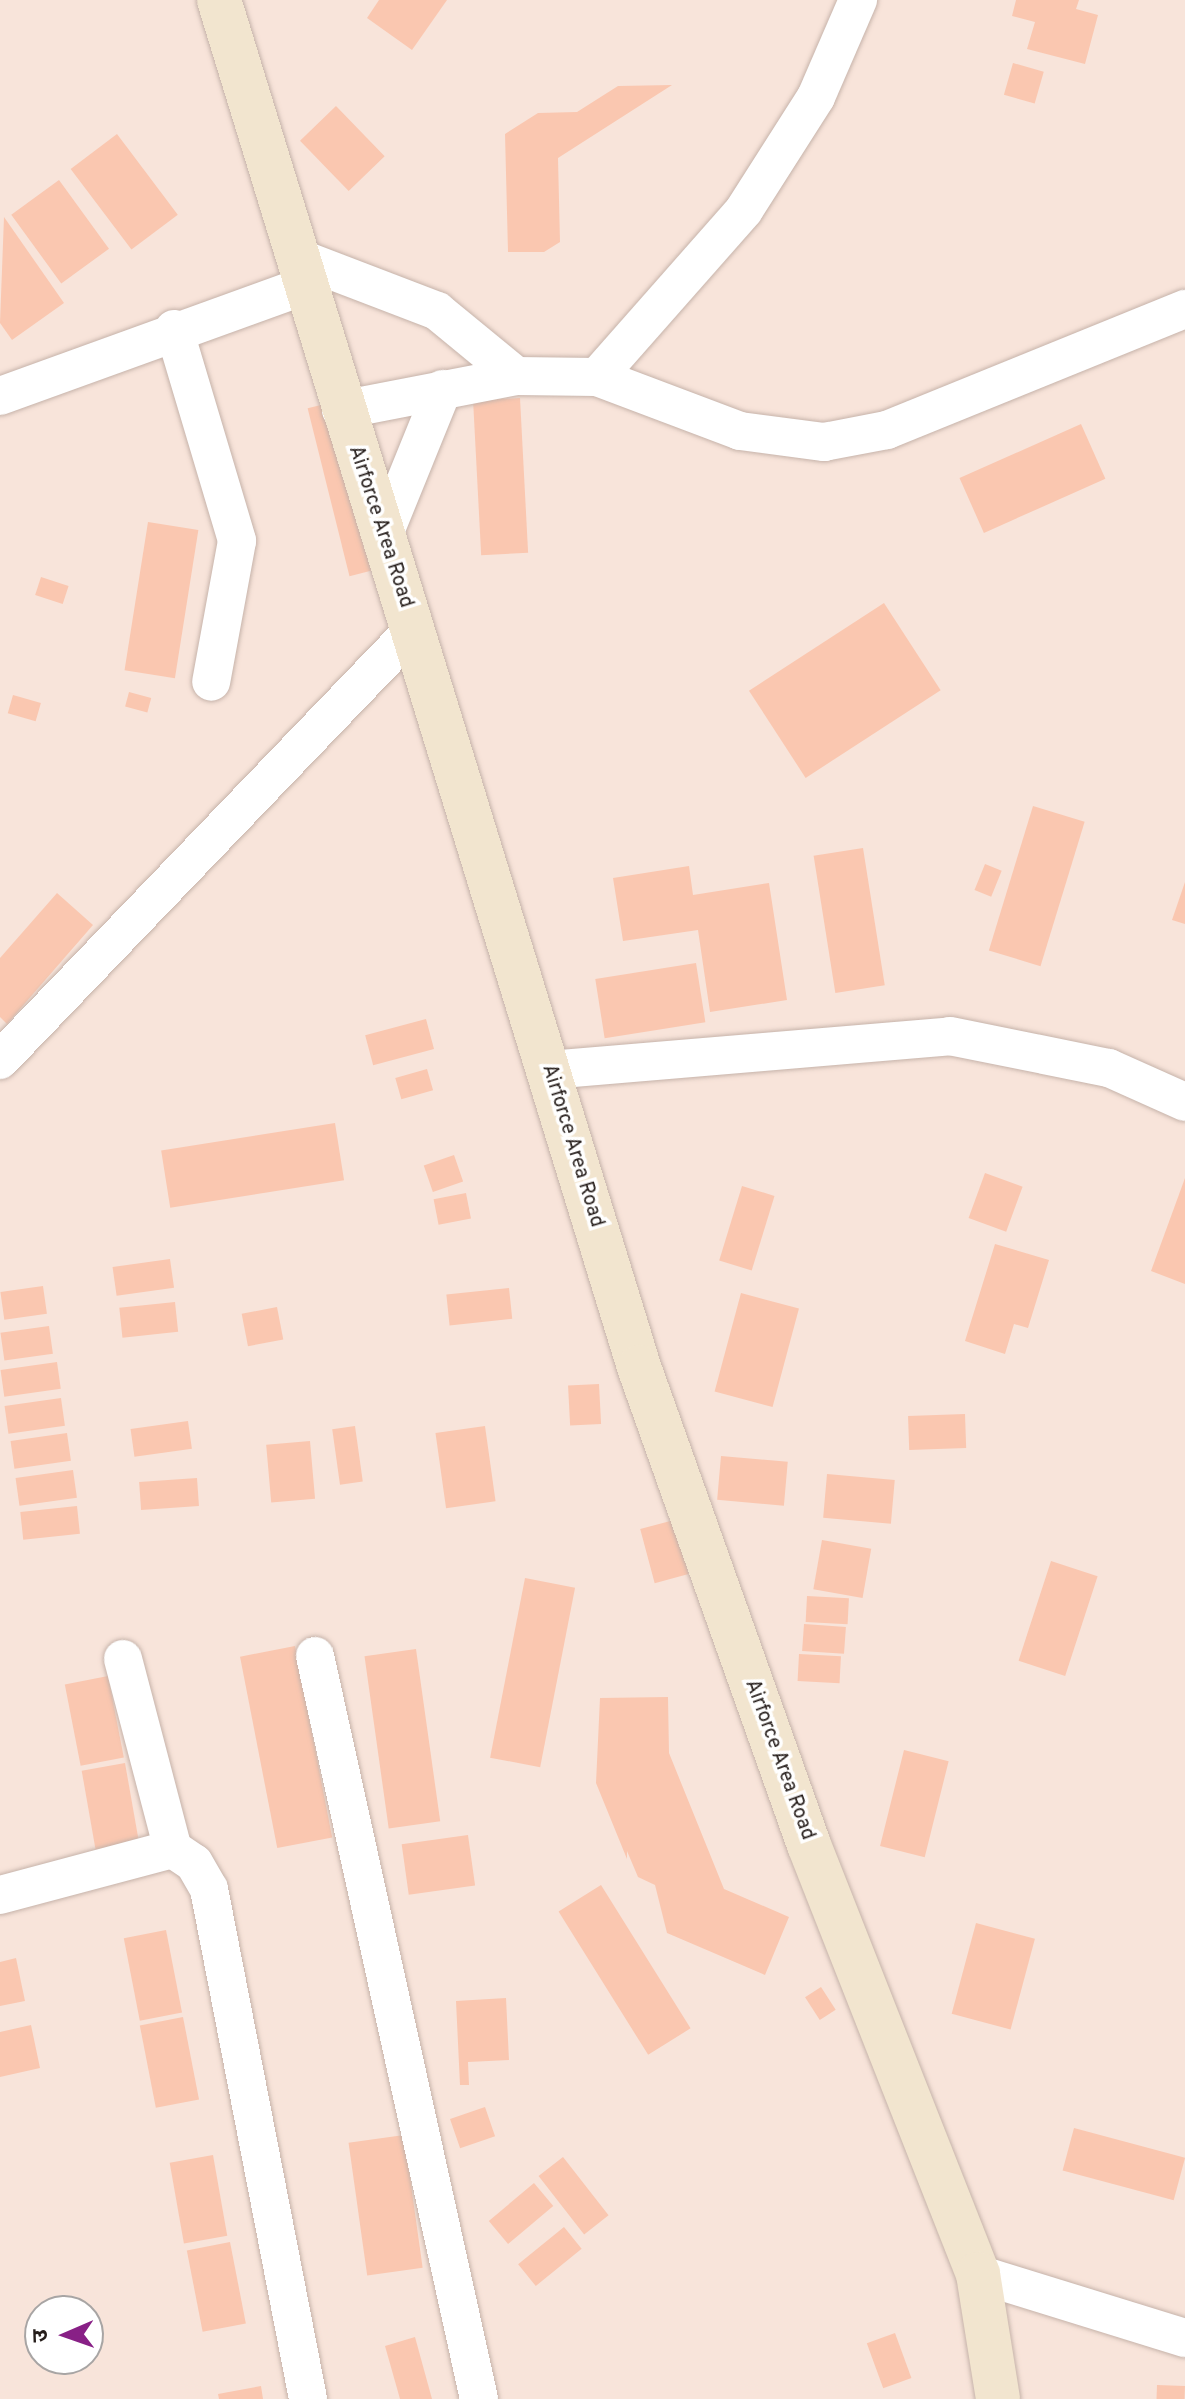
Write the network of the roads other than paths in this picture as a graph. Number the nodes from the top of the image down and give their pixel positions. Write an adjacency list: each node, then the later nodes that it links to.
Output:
1 (219, 0): 3 (street, Airforce Area Road)
2 (858, 0): 7 (street)
3 (303, 272): 5 (street); 6 (street); 10 (street, Airforce Area Road)
4 (1185, 309): 7 (street)
5 (174, 329): 9 (street); 13 (street)
6 (516, 376): 7 (street); 8 (street)
7 (597, 377)
8 (443, 389): 10 (street); 11 (street)
9 (0, 396)
10 (341, 410): 11 (street, Airforce Area Road)
11 (382, 539): 12 (street, Airforce Area Road)
12 (414, 629): 14 (street); 15 (street, Airforce Area Road)
13 (211, 682)
14 (0, 1060)
15 (549, 1070): 16 (street); 21 (street, Airforce Area Road)
16 (1185, 1102)
17 (315, 1656): 24 (street)
18 (123, 1659): 19 (street)
19 (173, 1849): 20 (street); 23 (street)
20 (0, 1895)
21 (978, 2274): 22 (street); 25 (street, Airforce Area Road)
22 (1185, 2338)
23 (308, 2399)
24 (479, 2399)
25 (998, 2399)

